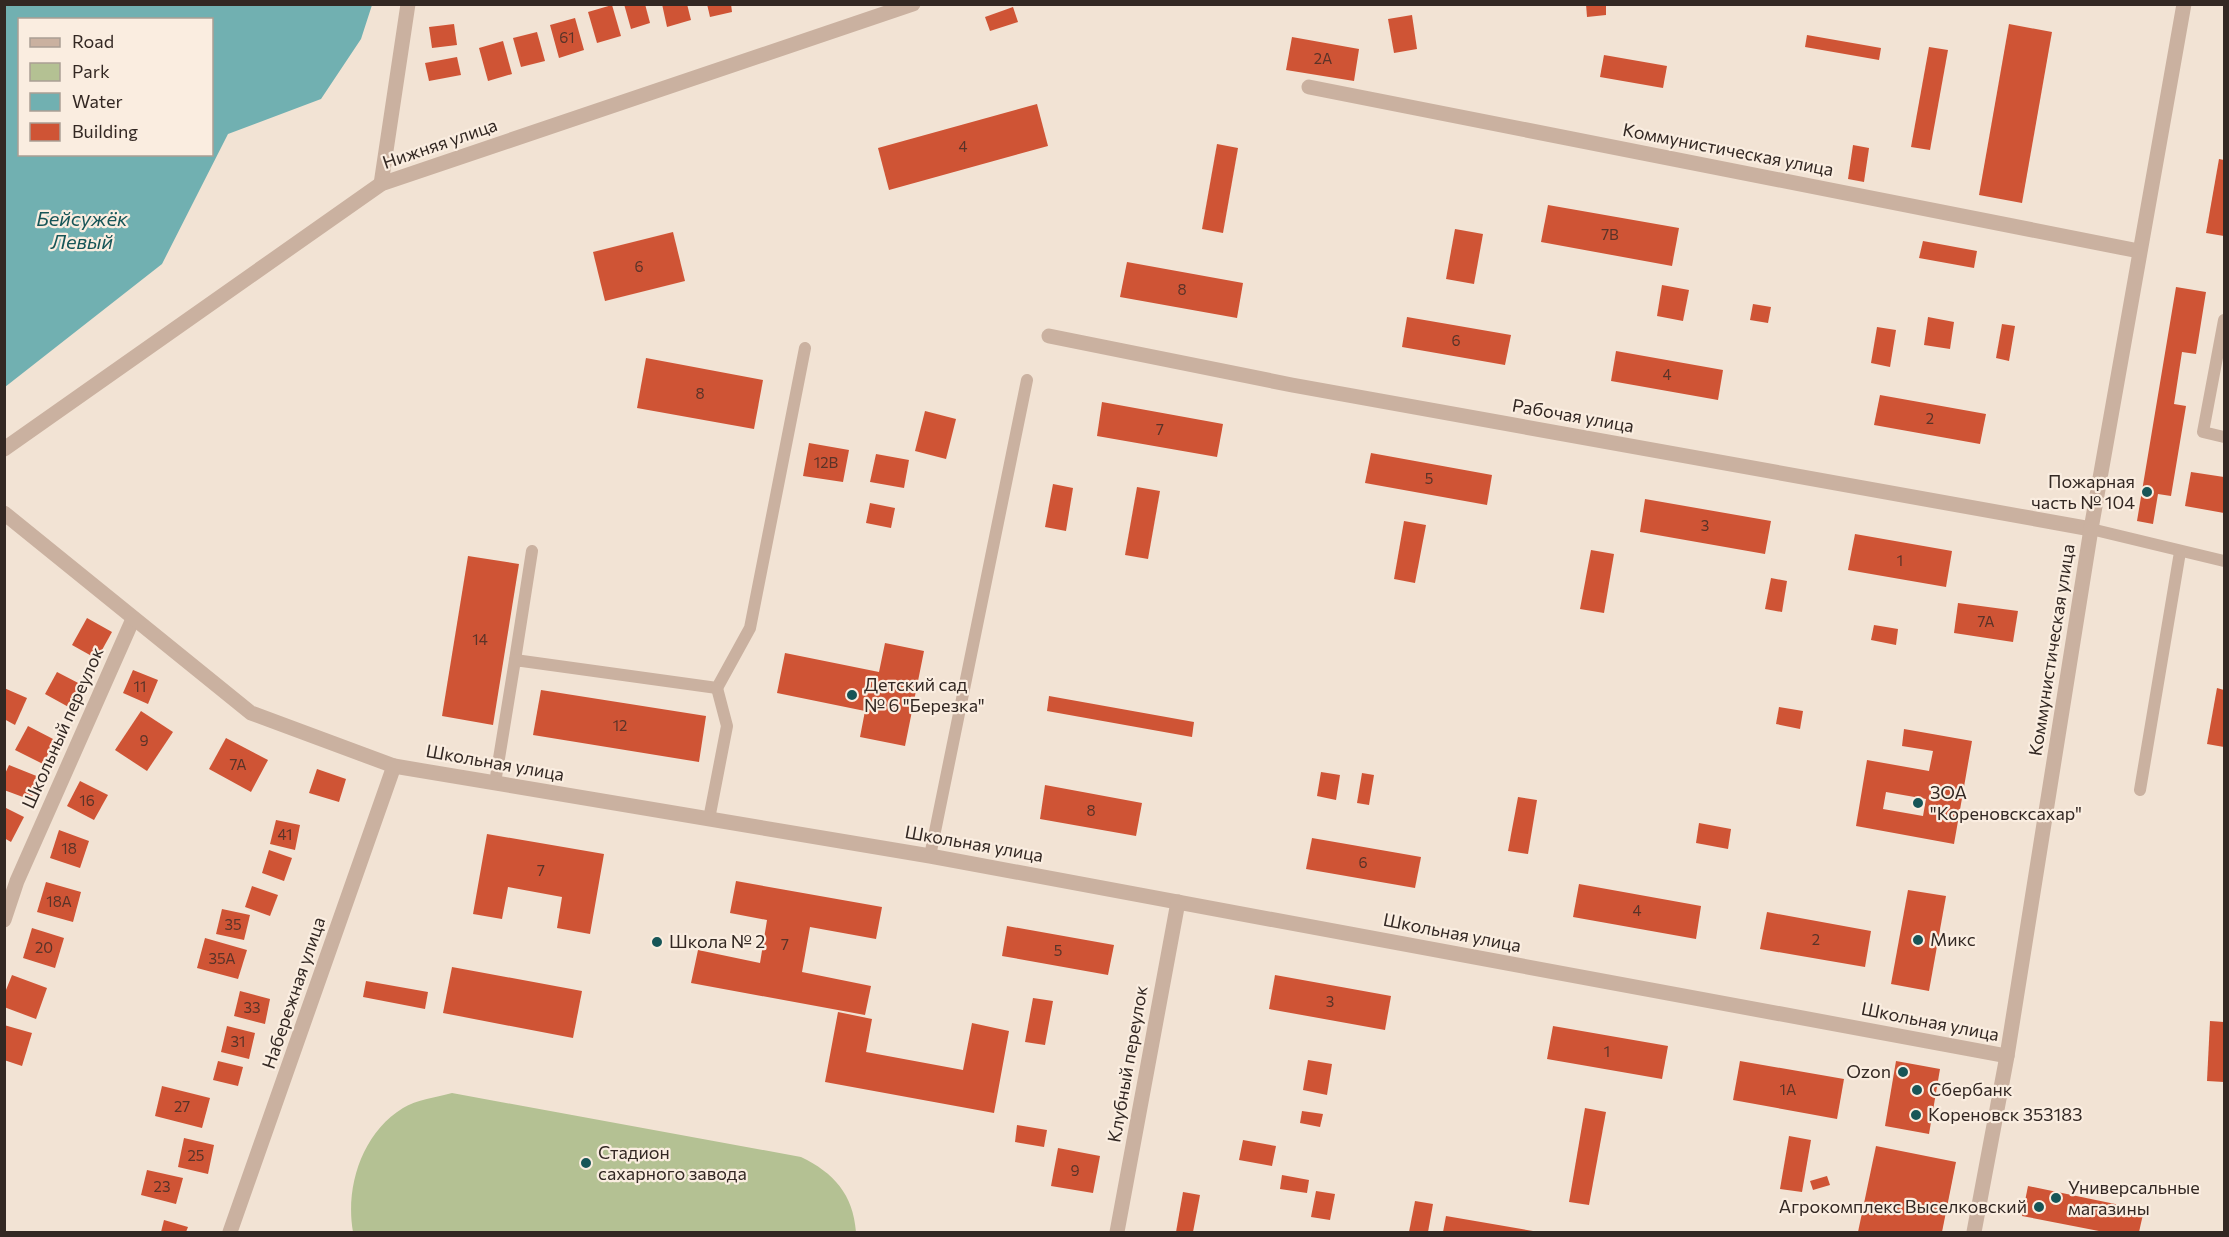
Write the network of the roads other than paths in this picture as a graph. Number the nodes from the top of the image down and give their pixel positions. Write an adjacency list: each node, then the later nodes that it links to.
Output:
1 (408, 4): 5 (street)
2 (913, 4): 5 (street, Нижняя улица)
3 (2184, 4): 6 (street, Коммунистическая улица)
4 (1309, 87): 6 (street, Коммунистическая улица)
5 (381, 184): 12 (street, Нижняя улица)
6 (2139, 251): 14 (street, Коммунистическая улица)
7 (2224, 320): 11 (lane)
8 (1049, 336): 14 (street, Рабочая улица)
9 (806, 348): 20 (lane)
10 (1027, 380): 25 (lane)
11 (2224, 437)
12 (4, 449)
13 (4, 513): 18 (street, Школьная улица)
14 (2091, 529): 16 (lane); 28 (street, Коммунистическая улица)
15 (532, 551): 19 (lane)
16 (2180, 552): 17 (lane); 23 (lane)
17 (2224, 561)
18 (133, 619): 21 (street, Школьная улица); 27 (street, Школьный переулок)
19 (515, 660): 20 (lane); 22 (lane)
20 (717, 688): 24 (lane)
21 (394, 766): 22 (street, Школьная улица); 29 (street, Набережная улица)
22 (495, 783): 24 (street, Школьная улица)
23 (2140, 790)
24 (709, 819): 25 (street, Школьная улица)
25 (930, 856): 26 (street, Школьная улица)
26 (1178, 902): 28 (street, Школьная улица); 30 (street, Клубный переулок)
27 (4, 920)
28 (2007, 1056): 31 (street, Коммунистическая улица)
29 (230, 1233)
30 (1117, 1233)
31 (1974, 1233)

